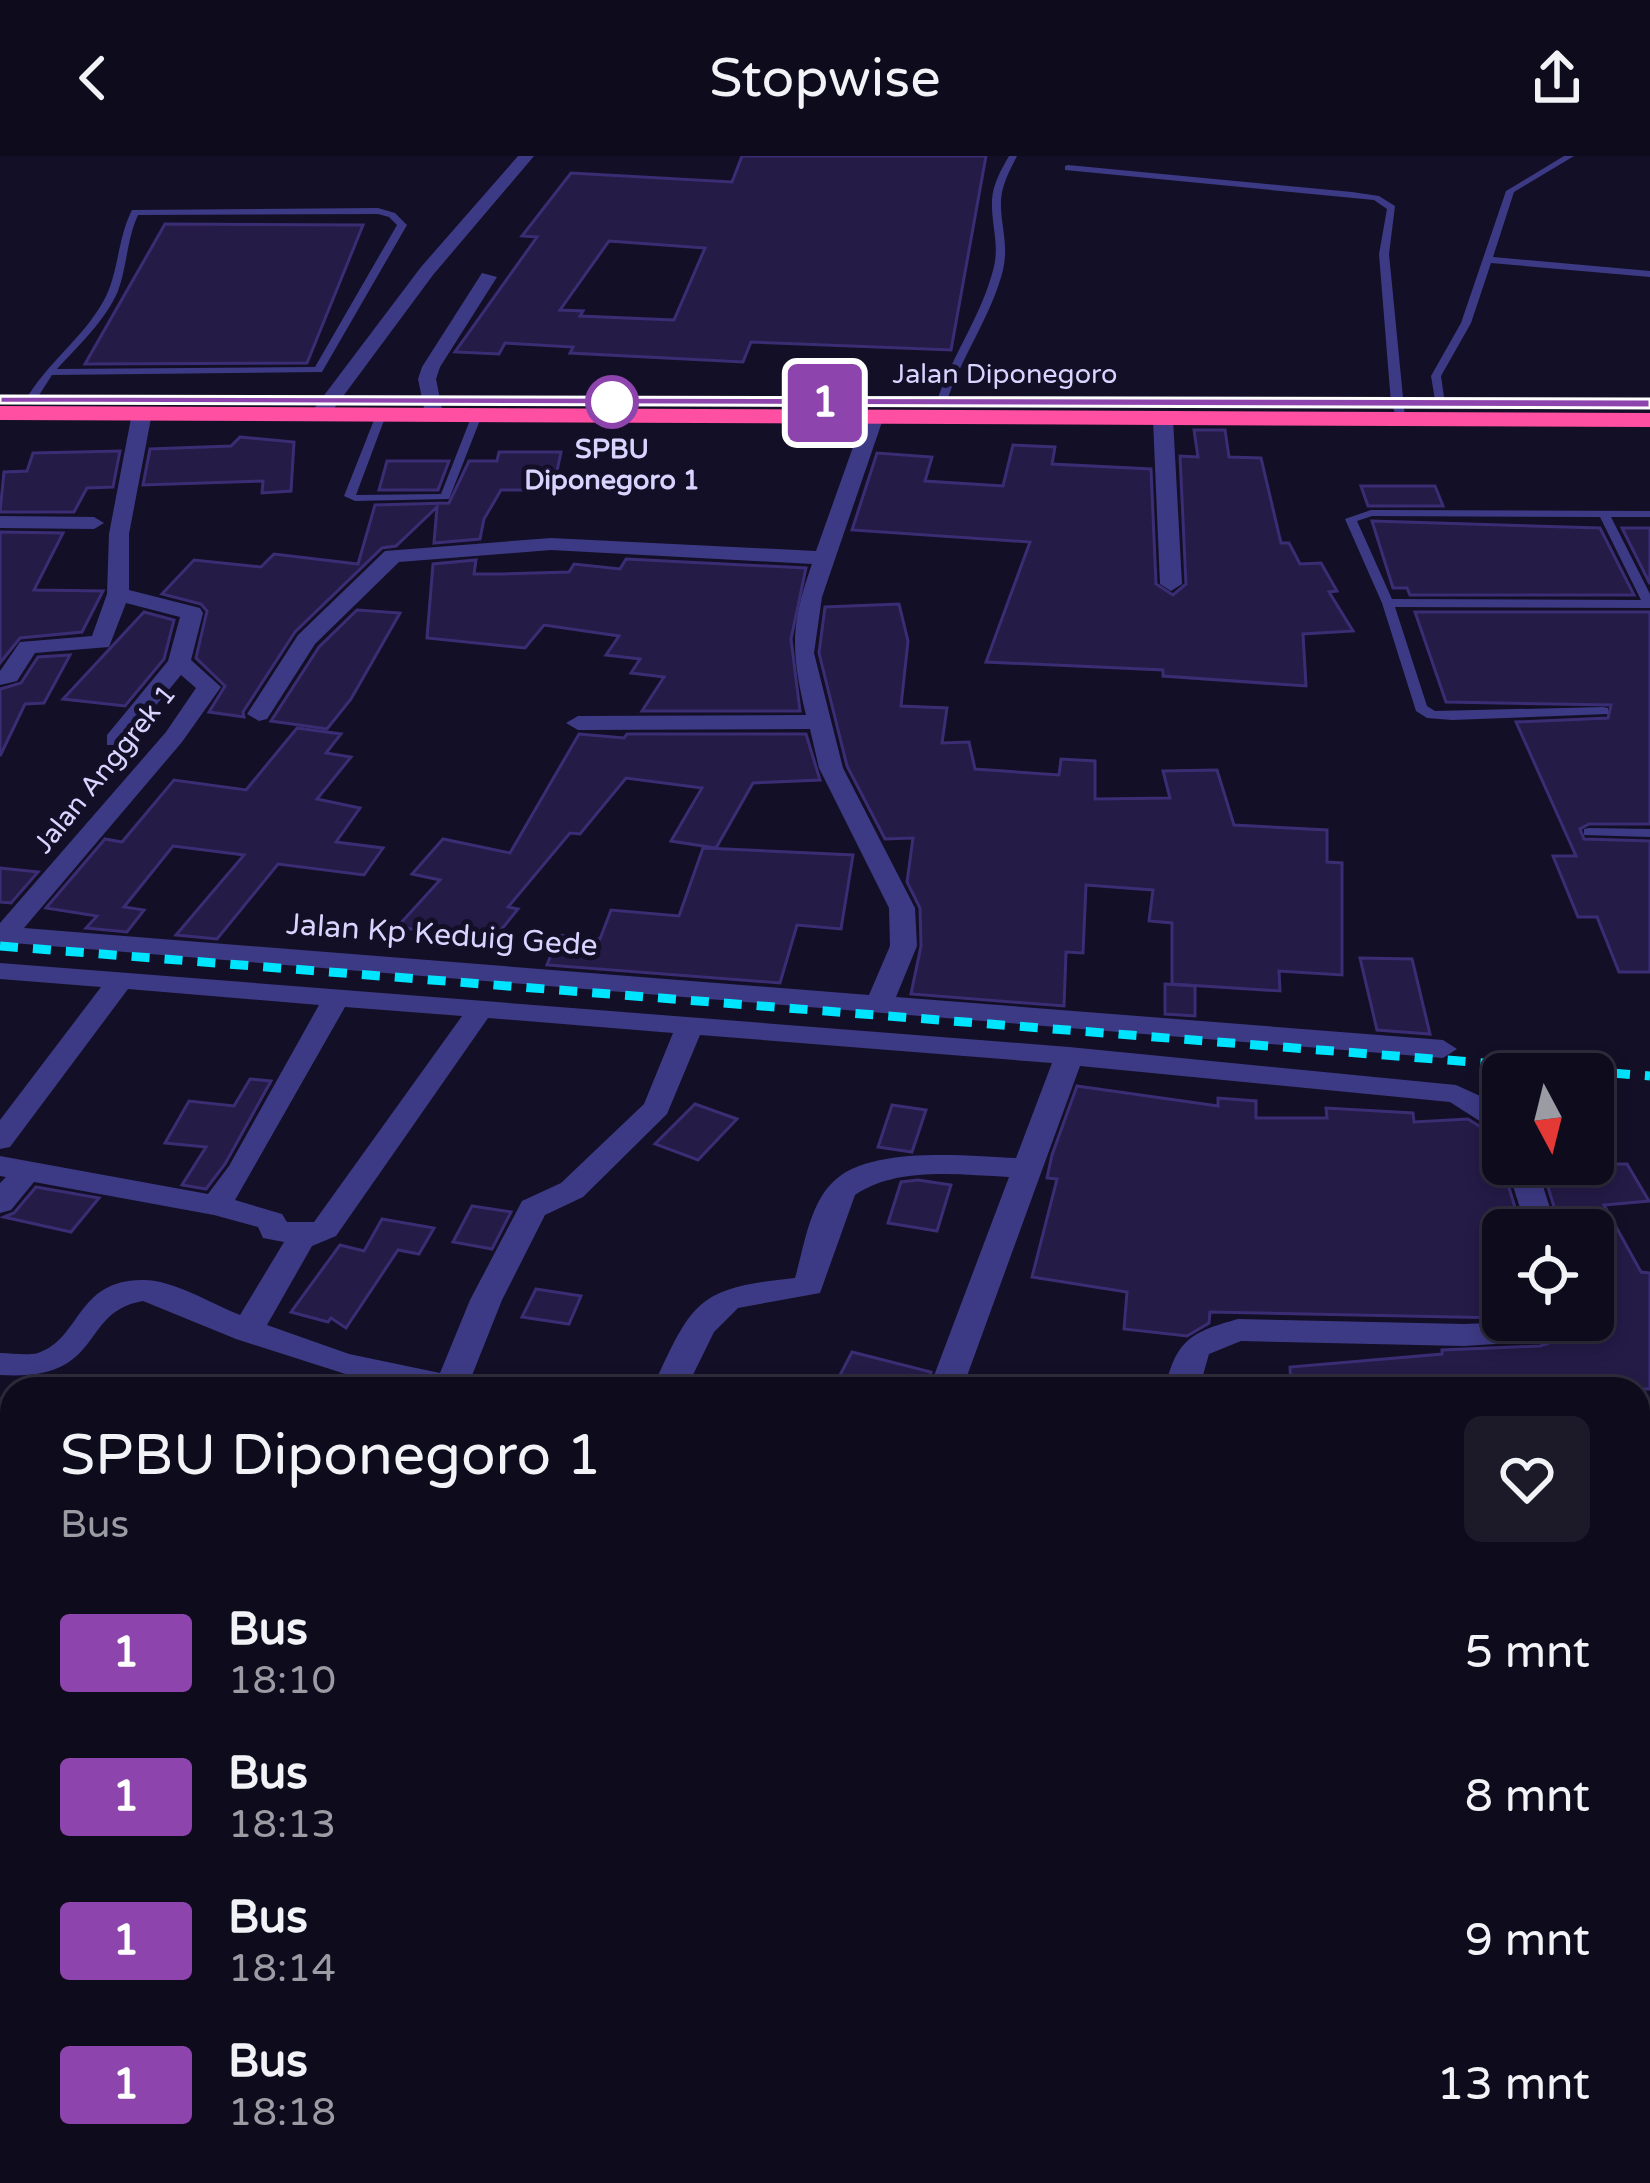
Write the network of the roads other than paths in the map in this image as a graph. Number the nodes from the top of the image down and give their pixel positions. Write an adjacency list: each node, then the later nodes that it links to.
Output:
1 (526, 156): 14 (street)
2 (1013, 156): 12 (lane)
3 (1570, 156): 5 (lane)
4 (1068, 168): 16 (lane)
5 (1491, 260): 6 (lane); 13 (lane)
6 (1650, 274)
7 (488, 277): 15 (street)
8 (49, 372): 8 (lane); 10 (lane)
9 (0, 400): 10 (highway, Jalan Diponegoro)
10 (30, 400): 14 (highway, Jalan Diponegoro)
11 (1650, 403): 13 (highway, Jalan Diponegoro)
12 (941, 404): 15 (highway, Jalan Diponegoro); 16 (highway, Jalan Diponegoro)
13 (1440, 404): 16 (highway, Jalan Diponegoro)
14 (324, 407): 15 (highway, Jalan Diponegoro); 18 (highway, Jalan Diponegoro); 19 (highway, Jalan Diponegoro)
15 (432, 408): 19 (highway, Jalan Diponegoro); 20 (highway, Jalan Diponegoro)
16 (1399, 410): 22 (highway, Jalan Diponegoro); 23 (highway, Jalan Diponegoro)
17 (0, 412): 18 (highway, Jalan Diponegoro)
18 (142, 413): 30 (street)
19 (381, 415): 20 (lane)
20 (477, 415): 21 (highway, Jalan Diponegoro)
21 (874, 418): 22 (highway, Jalan Diponegoro); 28 (street)
22 (1162, 419): 29 (street)
23 (1650, 420)
24 (1604, 514): 25 (lane); 31 (lane); 32 (lane)
25 (1650, 514)
26 (0, 522): 27 (street)
27 (94, 523)
28 (824, 558): 36 (street); 37 (street)
29 (1171, 584)
30 (118, 594): 33 (street, Jalan Anggrek 1); 34 (street)
31 (1388, 603): 32 (lane); 35 (lane)
32 (1650, 604)
33 (179, 662): 39 (street); 42 (street, Jalan Anggrek 1)
34 (0, 678)
35 (1603, 711)
36 (259, 714)
37 (819, 722): 38 (street); 46 (street)
38 (578, 723)
39 (116, 740)
40 (1589, 832): 41 (lane)
41 (1650, 833)
42 (2, 934): 46 (street, Jalan Kp Keduig Gede)
43 (0, 971): 44 (street)
44 (121, 980): 45 (street); 52 (street)
45 (336, 998): 47 (street); 56 (street)
46 (879, 1002): 49 (street, Jalan Kp Keduig Gede)
47 (481, 1009): 48 (street); 57 (street)
48 (688, 1028): 50 (street); 62 (street)
49 (1443, 1049)
50 (1069, 1056): 51 (street); 54 (street)
51 (1482, 1106)
52 (0, 1140)
53 (14, 1168): 55 (street); 56 (street)
54 (1027, 1168): 63 (street); 64 (street)
55 (0, 1203)
56 (216, 1205): 57 (street)
57 (307, 1234): 58 (street)
58 (247, 1331): 60 (street); 61 (street)
59 (1482, 1333): 65 (street)
60 (0, 1364)
61 (400, 1377)
62 (460, 1377)
63 (675, 1377)
64 (961, 1377)
65 (1184, 1377)

